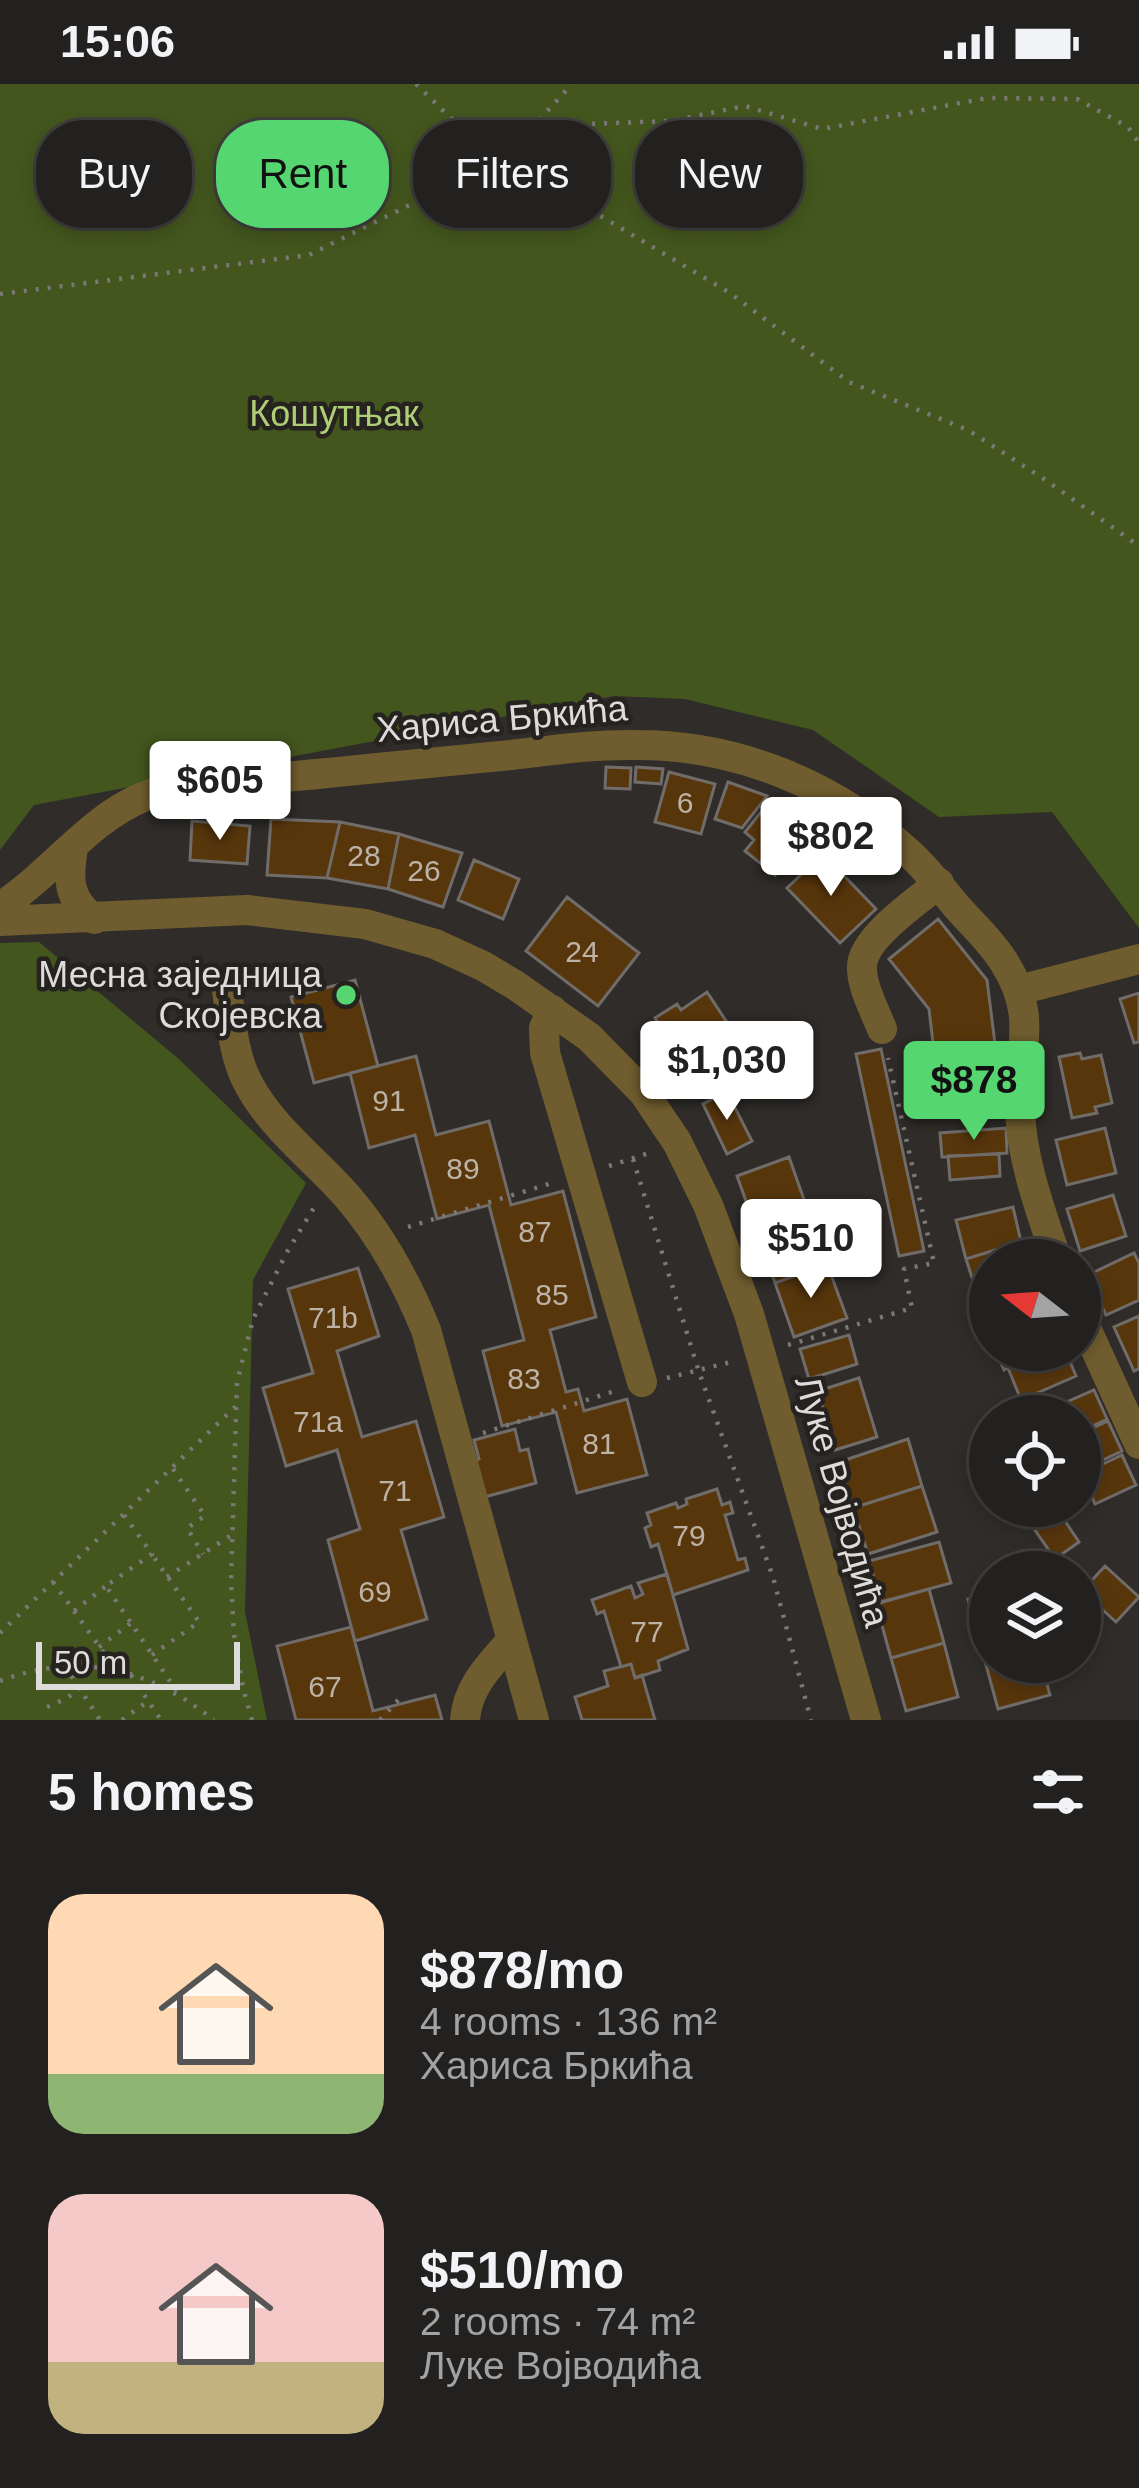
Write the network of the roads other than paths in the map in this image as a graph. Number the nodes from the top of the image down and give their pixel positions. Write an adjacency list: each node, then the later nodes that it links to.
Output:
1 (73, 848): 2 (street, Хариса Бркића); 3 (street, Хариса Бркића); 4 (street)
2 (939, 883): 8 (street, Хариса Бркића); 10 (street)
3 (0, 907)
4 (94, 919): 5 (street, Луке Војводића); 9 (street, Луке Војводића)
5 (0, 921)
6 (1139, 959): 8 (street)
7 (226, 983): 15 (street)
8 (1019, 990): 11 (street, Хариса Бркића)
9 (552, 1010): 13 (street); 18 (street, Луке Војводића)
10 (882, 1030)
11 (1050, 1239)
12 (1101, 1361): 14 (street)
13 (642, 1382)
14 (1139, 1444)
15 (511, 1641): 16 (street); 17 (street)
16 (465, 1720)
17 (534, 1720)
18 (866, 1720)

